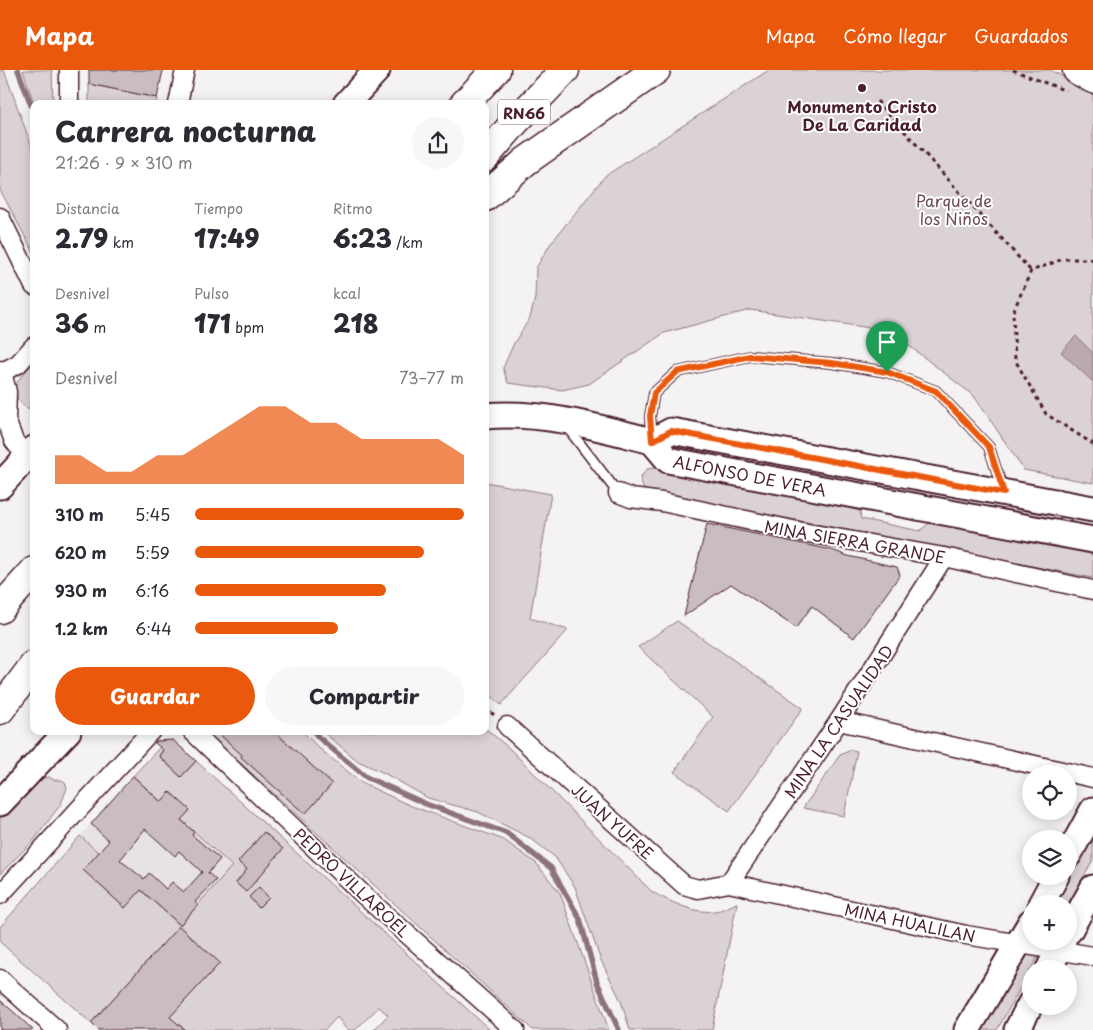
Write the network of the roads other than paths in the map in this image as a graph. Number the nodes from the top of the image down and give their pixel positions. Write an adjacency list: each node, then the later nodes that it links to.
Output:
1 (69, 70): 9 (street)
2 (185, 70): 10 (street)
3 (376, 70): 11 (street)
4 (496, 70): 12 (highway, RN66)
5 (565, 70): 13 (highway, RN66)
6 (656, 70): 14 (highway)
7 (1093, 79): 8 (highway)
8 (1072, 81)
9 (69, 100)
10 (179, 100)
11 (350, 100)
12 (468, 100)
13 (489, 151)
14 (489, 193)
15 (0, 216): 16 (street)
16 (30, 278)
17 (30, 350): 18 (street)
18 (1, 371): 22 (street)
19 (489, 416): 20 (street)
20 (560, 419): 21 (street); 24 (lane)
21 (652, 441): 25 (street, ALFONSO DE VERA); 25 (lane); 27 (street, ALFONSO DE VERA)
22 (30, 453): 23 (street)
23 (0, 486)
24 (618, 493): 28 (street, MINA SIERRA GRANDE)
25 (1004, 493): 26 (street, ALFONSO DE VERA)
26 (1093, 509)
27 (1093, 540)
28 (944, 557): 30 (street, MINA SIERRA GRANDE); 36 (street, MINA LA CASUALIDAD)
29 (30, 575): 31 (highway)
30 (1093, 590)
31 (0, 609)
32 (30, 662): 34 (highway)
33 (30, 670): 35 (highway)
34 (0, 695)
35 (0, 710)
36 (839, 721): 41 (street); 45 (street, MINA LA CASUALIDAD)
37 (507, 726): 45 (street, JUAN YUFRE)
38 (64, 735): 42 (street)
39 (147, 735): 47 (street)
40 (196, 735): 56 (street, PEDRO VILLAROEL)
41 (1093, 778)
42 (0, 803)
43 (1093, 810): 44 (street)
44 (1077, 839)
45 (729, 883): 50 (street, MINA HUALILAN)
46 (1093, 888): 48 (street)
47 (0, 895)
48 (1077, 917)
49 (1022, 939): 50 (street)
50 (1020, 943): 57 (street)
51 (1068, 950): 52 (street, MINA HUALILAN)
52 (1093, 956)
53 (0, 979): 55 (street)
54 (1025, 1015): 58 (street)
55 (57, 1030)
56 (515, 1030)
57 (967, 1030)
58 (1017, 1030)

